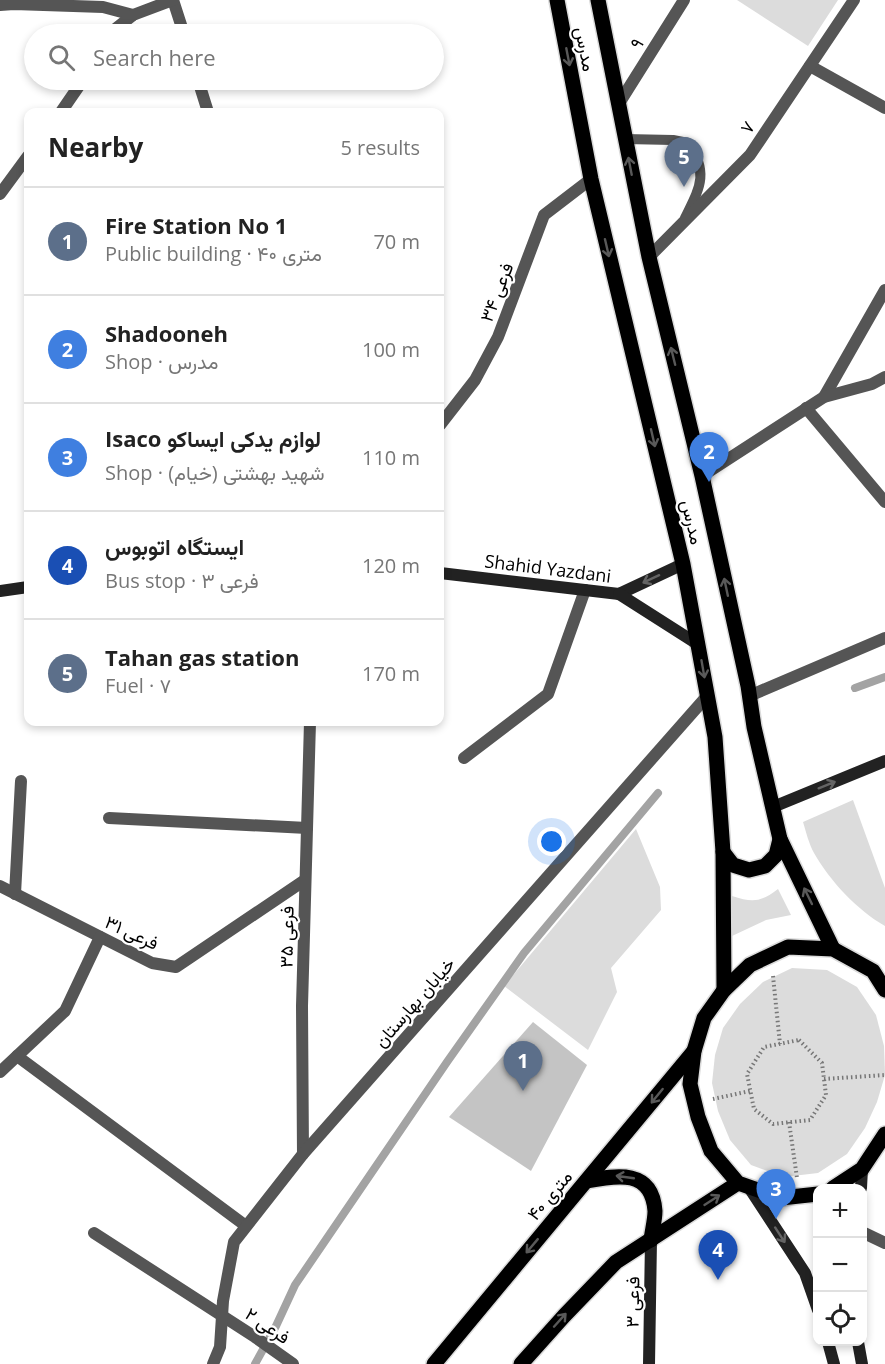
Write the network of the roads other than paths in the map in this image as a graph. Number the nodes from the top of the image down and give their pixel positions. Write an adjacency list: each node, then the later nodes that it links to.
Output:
1 (173, 0): 7 (street); 9 (street)
2 (557, 0): 19 (main road, مدرس, one-way to 19)
3 (598, 0): 13 (main road, مدرس)
4 (684, 0): 13 (street, ۹)
5 (854, 0): 10 (street, ۷)
6 (0, 5): 7 (street)
7 (133, 15): 8 (street)
8 (122, 24)
9 (181, 24)
10 (810, 66): 16 (street); 21 (street, ۷)
11 (77, 90): 14 (street)
12 (201, 90): 15 (street)
13 (618, 105): 17 (main road, مدرس)
14 (64, 108)
15 (207, 108)
16 (885, 108)
17 (625, 138): 21 (lane); 22 (main road, مدرس, one-way to 17)
18 (24, 161): 20 (street)
19 (591, 179): 27 (street, فرعی ۳۴); 30 (main road, مدرس, one-way to 30)
20 (0, 194)
21 (683, 221): 22 (street, ۷)
22 (649, 257): 28 (main road, مدرس, one-way to 22)
23 (885, 290): 25 (street)
24 (885, 377): 25 (street)
25 (824, 396): 26 (street)
26 (806, 408): 28 (street); 29 (street)
27 (444, 420)
28 (702, 476): 39 (main road, مدرس, one-way to 28)
29 (885, 502)
30 (683, 564): 35 (street, Shahid Yazdani, one-way to 35); 37 (main road, مدرس)
31 (444, 573): 33 (street, Shahid Yazdani)
32 (24, 588): 34 (street)
33 (585, 590): 35 (street, Shahid Yazdani); 41 (street)
34 (0, 591)
35 (619, 594): 37 (street)
36 (885, 638): 39 (street)
37 (699, 645): 38 (main road, مدرس, one-way to 38)
38 (708, 695): 48 (main road, مدرس); 61 (street, خیابان بهارستان)
39 (749, 696): 44 (main road, مدرس)
40 (310, 726): 46 (street, فرعی ۳۵)
41 (464, 758)
42 (885, 761): 44 (street, one-way to 42)
43 (21, 781): 51 (street)
44 (773, 807): 47 (main road, مدرس)
45 (110, 818): 46 (street)
46 (307, 828): 49 (street, فرعی ۳۵)
47 (780, 839): 48 (main road); 53 (main road, مدرس, one-way to 47)
48 (723, 852): 55 (main road, مدرس)
49 (305, 880): 52 (street, فرعی ۳۱); 61 (street, فرعی ۳۵)
50 (0, 886): 51 (street, فرعی ۳۱)
51 (15, 894): 52 (street, فرعی ۳۱)
52 (100, 937): 58 (street)
53 (833, 949): 54 (main road); 55 (main road)
54 (879, 971): 56 (main road)
55 (724, 990): 57 (main road)
56 (885, 990)
57 (694, 1050): 63 (main road, ۴۰ متری, one-way to 63); 64 (main road)
58 (17, 1056): 59 (street); 68 (street)
59 (0, 1072)
60 (885, 1134): 62 (main road)
61 (303, 1154): 68 (street, خیابان بهارستان)
62 (862, 1169): 65 (main road); 66 (street)
63 (586, 1181): 71 (main road, one-way to 63); 79 (main road, ۴۰ متری, one-way to 79)
64 (743, 1184): 67 (main road); 71 (main road, one-way to 64); 73 (street, one-way to 73)
65 (839, 1184)
66 (861, 1184)
67 (810, 1195)
68 (246, 1226): 74 (street, خیابان بهارستان)
69 (94, 1233): 74 (street, فرعی ۲)
70 (867, 1234): 72 (street)
71 (651, 1240): 80 (main road, one-way to 71); 81 (street, فرعی ۳)
72 (885, 1243)
73 (813, 1296)
74 (222, 1316): 77 (street, خیابان بهارستان); 78 (street, فرعی ۲)
75 (829, 1346): 82 (street)
76 (859, 1346): 83 (street)
77 (213, 1364)
78 (292, 1364)
79 (434, 1364)
80 (521, 1364)
81 (649, 1364)
82 (834, 1364)
83 (862, 1364)

